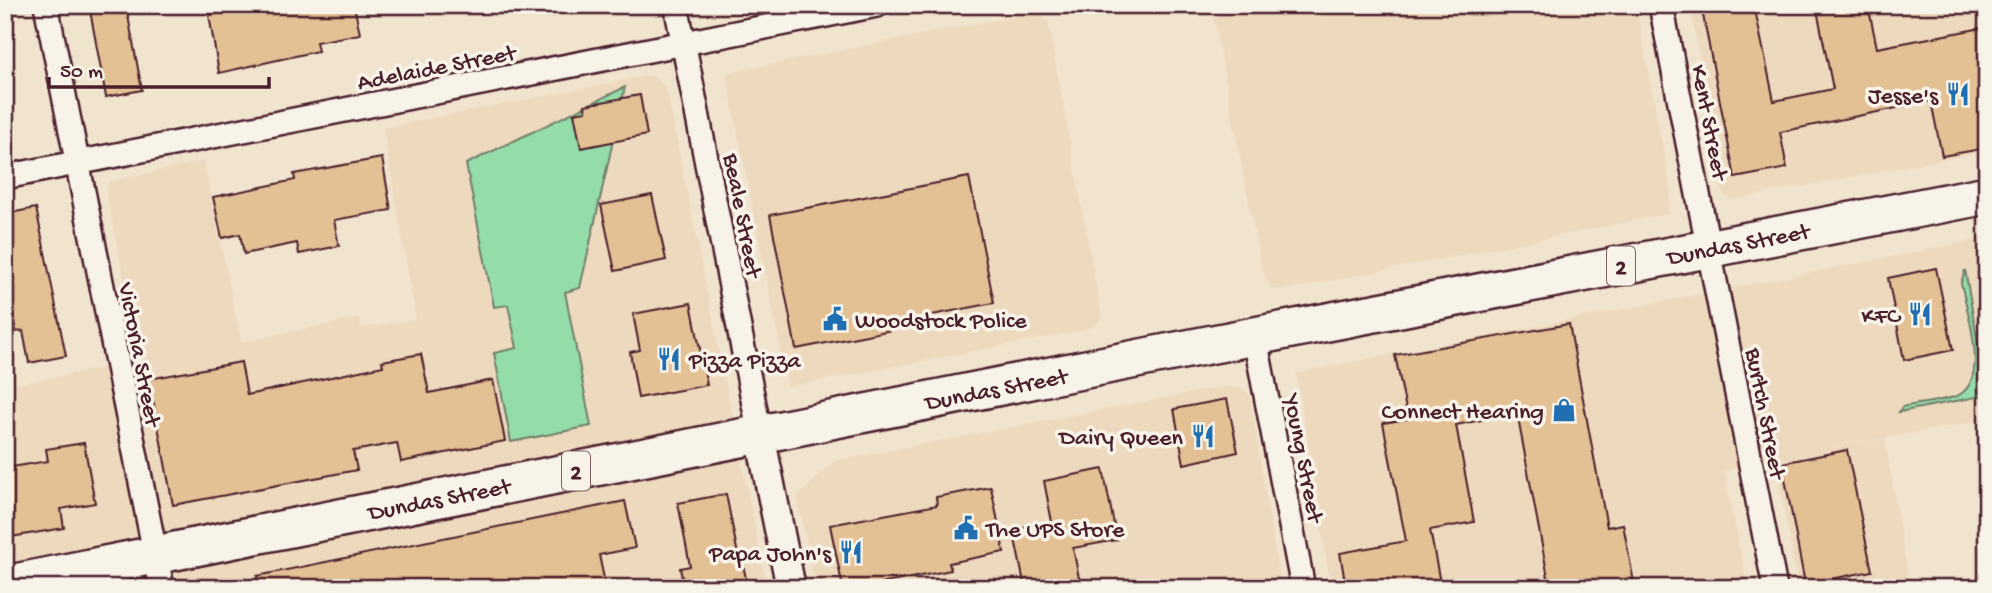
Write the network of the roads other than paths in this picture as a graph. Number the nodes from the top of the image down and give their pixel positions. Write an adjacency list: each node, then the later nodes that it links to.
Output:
1 (46, 5): 6 (street, Victoria Street)
2 (676, 5): 5 (street, Beale Street)
3 (877, 5): 5 (street, Adelaide Street)
4 (1661, 5): 9 (street, Kent Street)
5 (683, 44): 6 (street, Adelaide Street); 11 (street, Beale Street)
6 (77, 163): 7 (street, Adelaide Street); 12 (street, Victoria Street)
7 (5, 177)
8 (1987, 195): 9 (main road, Dundas Street / 2)
9 (1709, 248): 10 (main road, Dundas Street / 2); 16 (street, Burtch Street)
10 (1255, 338): 11 (main road, Dundas Street / 2); 15 (street, Young Street)
11 (760, 435): 12 (main road, Dundas Street / 2); 14 (street)
12 (158, 571): 13 (main road, Dundas Street / 2)
13 (5, 585)
14 (791, 588)
15 (1303, 588)
16 (1775, 588)

